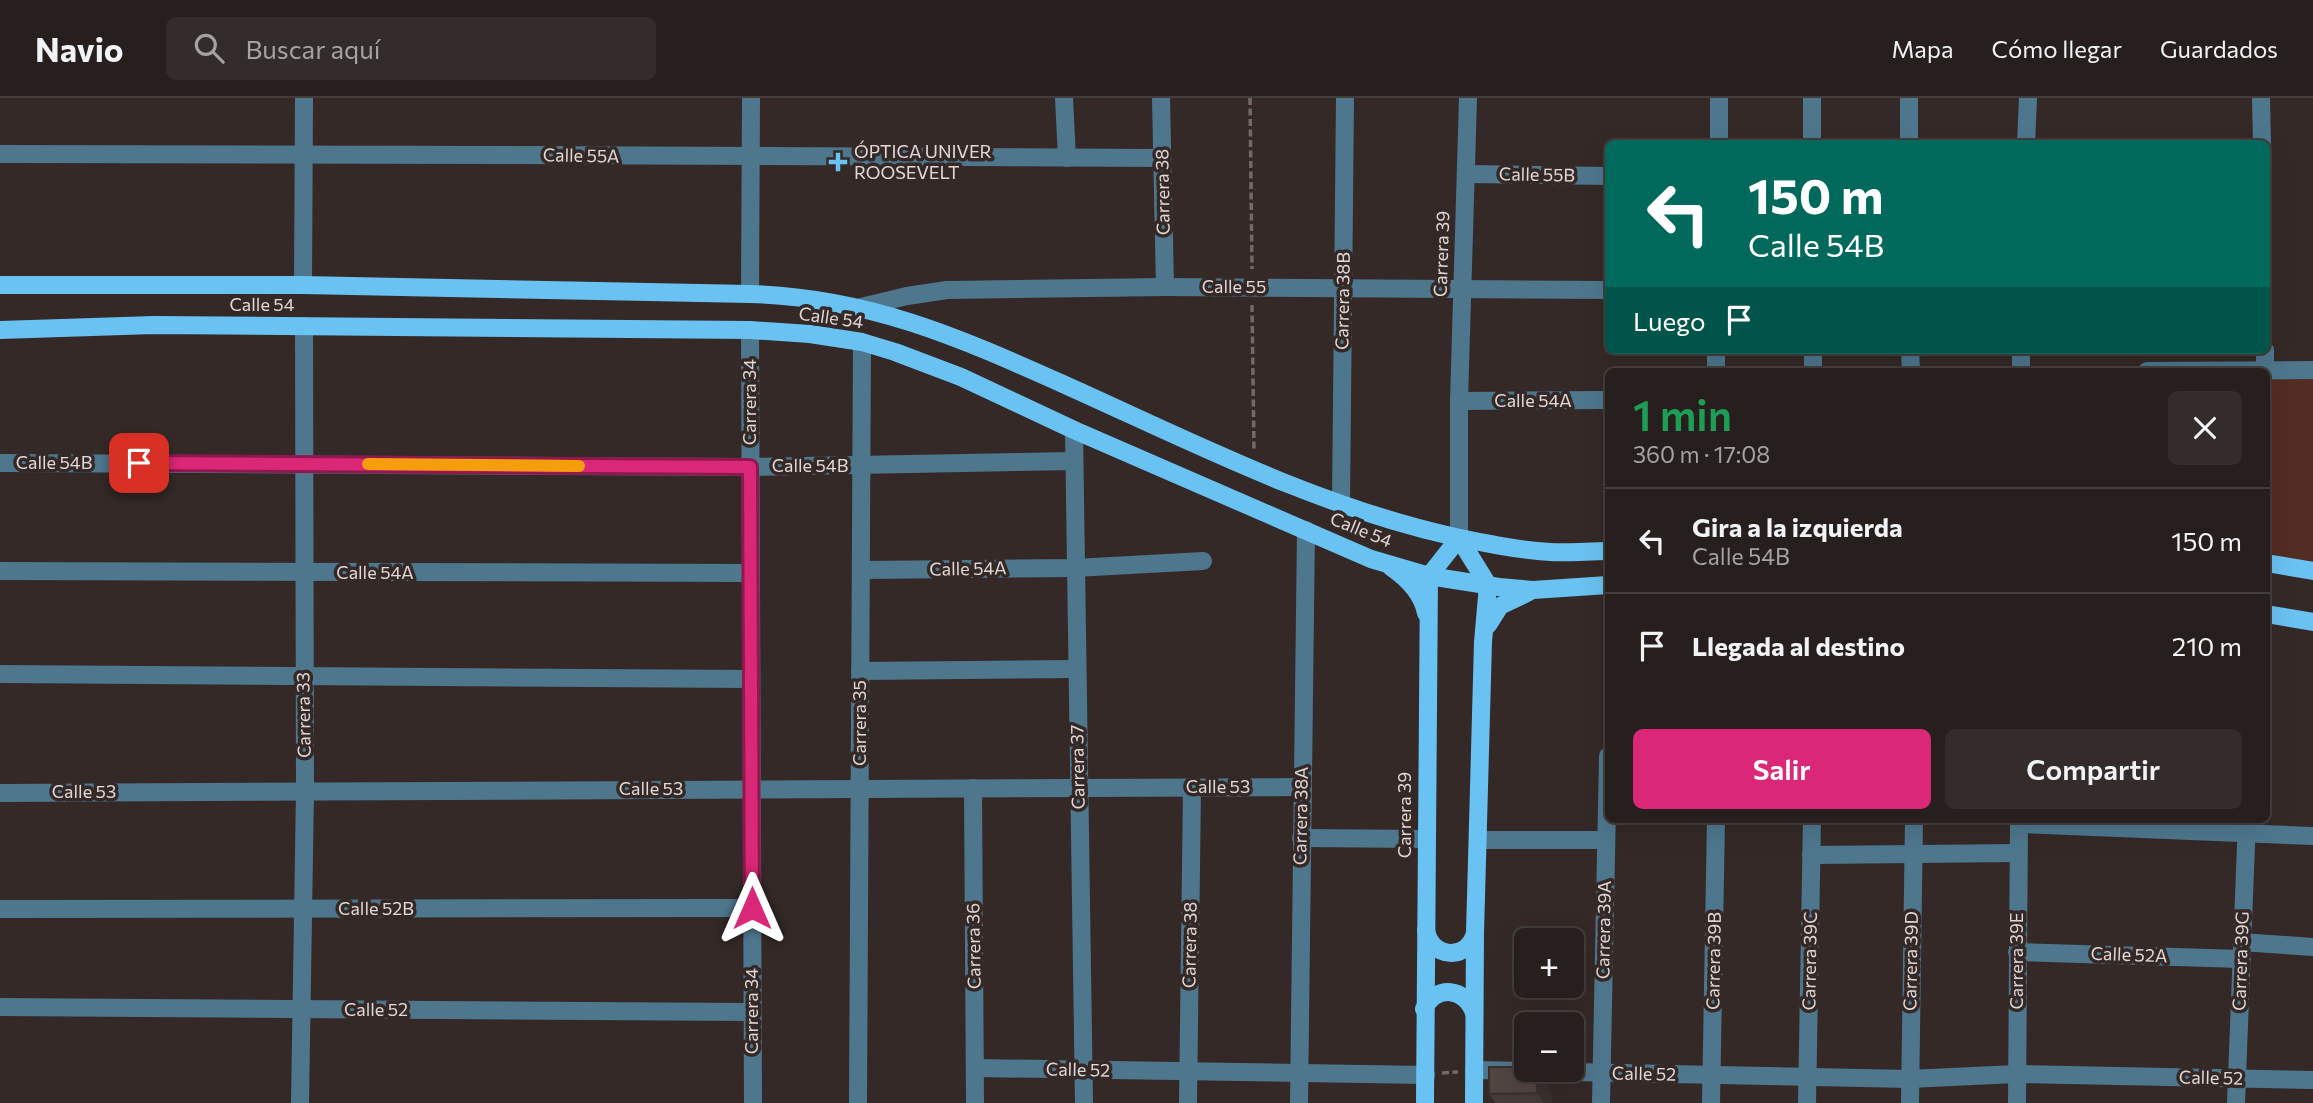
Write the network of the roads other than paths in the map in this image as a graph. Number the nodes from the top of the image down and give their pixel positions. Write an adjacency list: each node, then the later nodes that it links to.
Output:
1 (304, 98): 17 (street)
2 (751, 98): 19 (street)
3 (1064, 98): 20 (street)
4 (1161, 98): 21 (street, Carrera 38)
5 (1345, 98): 27 (street, Carrera 38B)
6 (1468, 98): 22 (street, Carrera 39)
7 (1719, 98): 12 (street)
8 (1812, 98): 13 (street)
9 (1909, 98): 14 (street)
10 (2028, 98): 15 (street)
11 (2261, 98): 16 (street)
12 (1719, 140)
13 (1812, 140)
14 (1909, 140)
15 (2026, 140)
16 (2263, 140)
17 (305, 152): 18 (street, Calle 55A); 19 (street, Calle 55A); 25 (street)
18 (0, 153)
19 (751, 158): 20 (street, Calle 55A); 30 (street)
20 (1067, 158): 21 (street, Calle 55A)
21 (1162, 158): 26 (street, Carrera 38)
22 (1466, 174): 23 (street, Calle 55B); 28 (street, Carrera 39)
23 (1605, 176)
24 (0, 285): 25 (main road, Calle 54)
25 (303, 285): 30 (main road, Calle 54)
26 (1165, 287): 27 (street, Calle 55); 31 (street, Calle 55)
27 (1343, 288): 28 (street, Calle 55); 46 (street, Carrera 38B)
28 (1462, 289): 29 (street, Calle 55); 39 (street, Carrera 39)
29 (1605, 290)
30 (750, 294): 31 (main road, Calle 54)
31 (861, 307): 46 (main road, Calle 54)
32 (304, 326): 33 (main road, Calle 54); 34 (main road, Calle 54); 43 (street, Carrera 33)
33 (0, 330)
34 (750, 330): 35 (main road, Calle 54); 45 (street, Carrera 34)
35 (862, 342): 40 (main road, Calle 54); 44 (street, Carrera 35)
36 (2270, 370): 37 (street)
37 (2313, 370)
38 (1605, 400): 39 (street, Calle 54A)
39 (1459, 401): 48 (street, Carrera 39)
40 (1073, 430): 41 (street, Carrera 37); 47 (main road, Calle 54)
41 (1074, 461): 44 (street, Calle 54B); 53 (street, Carrera 37)
42 (0, 463): 43 (street, Calle 54B)
43 (305, 464): 45 (street, Calle 54B); 57 (street, Carrera 33)
44 (861, 466): 45 (street, Calle 54B); 54 (street, Carrera 35)
45 (750, 467): 58 (street, Carrera 34)
46 (1341, 504): 48 (main road, Calle 54)
47 (1306, 530): 50 (main road, Calle 54); 73 (street, Carrera 38A)
48 (1460, 538): 49 (main road, Calle 54); 59 (main road); 61 (main road, Carrera 39)
49 (1605, 551)
50 (1371, 559): 59 (main road, Calle 54); 65 (main road)
51 (1203, 561): 53 (street, Calle 54A)
52 (2270, 565): 56 (main road)
53 (1075, 568): 54 (street, Calle 54A); 67 (street, Carrera 37)
54 (861, 570): 68 (street, Carrera 35)
55 (0, 571): 57 (street, Calle 54A)
56 (2313, 571)
57 (305, 573): 58 (street, Calle 54A); 70 (street, Carrera 33)
58 (751, 573): 71 (street, Carrera 34)
59 (1429, 576): 61 (main road, Calle 54); 65 (main road, Carrera 39)
60 (1605, 585): 62 (main road, Calle 54)
61 (1488, 586): 62 (main road, Calle 54); 66 (main road)
62 (1533, 590): 66 (main road)
63 (2270, 615): 64 (main road)
64 (2313, 622)
65 (1428, 626): 89 (main road, Carrera 39)
66 (1483, 642): 90 (main road)
67 (1076, 669): 68 (street); 76 (street, Carrera 37)
68 (860, 671): 74 (street, Carrera 35)
69 (0, 674): 70 (street)
70 (304, 675): 71 (street); 78 (street, Carrera 33)
71 (751, 679): 77 (street, Carrera 34)
72 (1192, 787): 73 (street, Calle 53); 76 (street, Calle 53); 111 (street, Carrera 38)
73 (1301, 787): 88 (street, Carrera 38A)
74 (859, 788): 75 (street, Calle 53); 77 (street, Calle 53); 123 (street, Carrera 35)
75 (973, 788): 76 (street, Calle 53); 108 (street, Carrera 36)
76 (1078, 788): 109 (street, Carrera 37)
77 (751, 789): 78 (street, Calle 53); 95 (street, Carrera 34)
78 (305, 791): 79 (street, Calle 53); 97 (street, Carrera 33)
79 (0, 793)
80 (1606, 823): 91 (street, Carrera 39A)
81 (1716, 823): 116 (street, Carrera 39B)
82 (1812, 823): 93 (street, Carrera 39C)
83 (1913, 823): 94 (street, Carrera 39D)
84 (2019, 823): 92 (street, Carrera 39E)
85 (2076, 823): 86 (street)
86 (2247, 826): 87 (street); 101 (street, Carrera 39G)
87 (2313, 836)
88 (1301, 838): 89 (street); 112 (street, Carrera 38A)
89 (1426, 839): 98 (main road, Carrera 39)
90 (1478, 840): 91 (street); 99 (main road)
91 (1606, 840): 113 (street, Carrera 39A)
92 (2017, 853): 94 (street); 102 (street, Carrera 39E)
93 (1811, 855): 94 (street); 117 (street, Carrera 39C)
94 (1913, 855): 118 (street, Carrera 39D)
95 (752, 908): 97 (street, Calle 52B); 106 (street, Carrera 34)
96 (0, 909): 97 (street, Calle 52B)
97 (303, 909): 104 (street, Carrera 33)
98 (1426, 930): 99 (main road); 105 (main road, Carrera 39)
99 (1475, 933): 107 (main road)
100 (2313, 947): 101 (street, Calle 52A)
101 (2241, 950): 102 (street, Calle 52A); 119 (street, Carrera 39G)
102 (2017, 952): 114 (street, Carrera 39E)
103 (0, 1007): 104 (street, Calle 52)
104 (301, 1009): 106 (street, Calle 52); 121 (street, Carrera 33)
105 (1424, 1009): 107 (main road); 115 (main road, Carrera 39)
106 (752, 1012): 122 (street, Carrera 34)
107 (1475, 1016): 110 (main road)
108 (976, 1068): 109 (street, Calle 52); 124 (street, Carrera 36)
109 (1084, 1070): 111 (street, Calle 52); 125 (street, Carrera 37)
110 (1474, 1070): 113 (street, Calle 52); 129 (main road)
111 (1189, 1071): 112 (street, Calle 52); 126 (street, Carrera 38)
112 (1300, 1073): 115 (street, Calle 52); 127 (street, Carrera 38A)
113 (1601, 1073): 116 (street, Calle 52); 130 (street, Carrera 39A)
114 (2016, 1074): 118 (street, Calle 52); 119 (street, Calle 52); 134 (street, Carrera 39E)
115 (1426, 1075): 128 (main road, Carrera 39)
116 (1712, 1076): 117 (street, Calle 52); 131 (street, Carrera 39B)
117 (1808, 1077): 118 (street, Calle 52); 132 (street, Carrera 39C)
118 (1909, 1079): 133 (street, Carrera 39D)
119 (2237, 1079): 120 (street, Calle 52); 135 (street, Carrera 39G)
120 (2313, 1080)
121 (300, 1103)
122 (753, 1103)
123 (858, 1103)
124 (975, 1103)
125 (1084, 1103)
126 (1188, 1103)
127 (1299, 1103)
128 (1425, 1103)
129 (1474, 1103)
130 (1601, 1103)
131 (1712, 1103)
132 (1807, 1103)
133 (1910, 1103)
134 (2017, 1103)
135 (2236, 1103)

